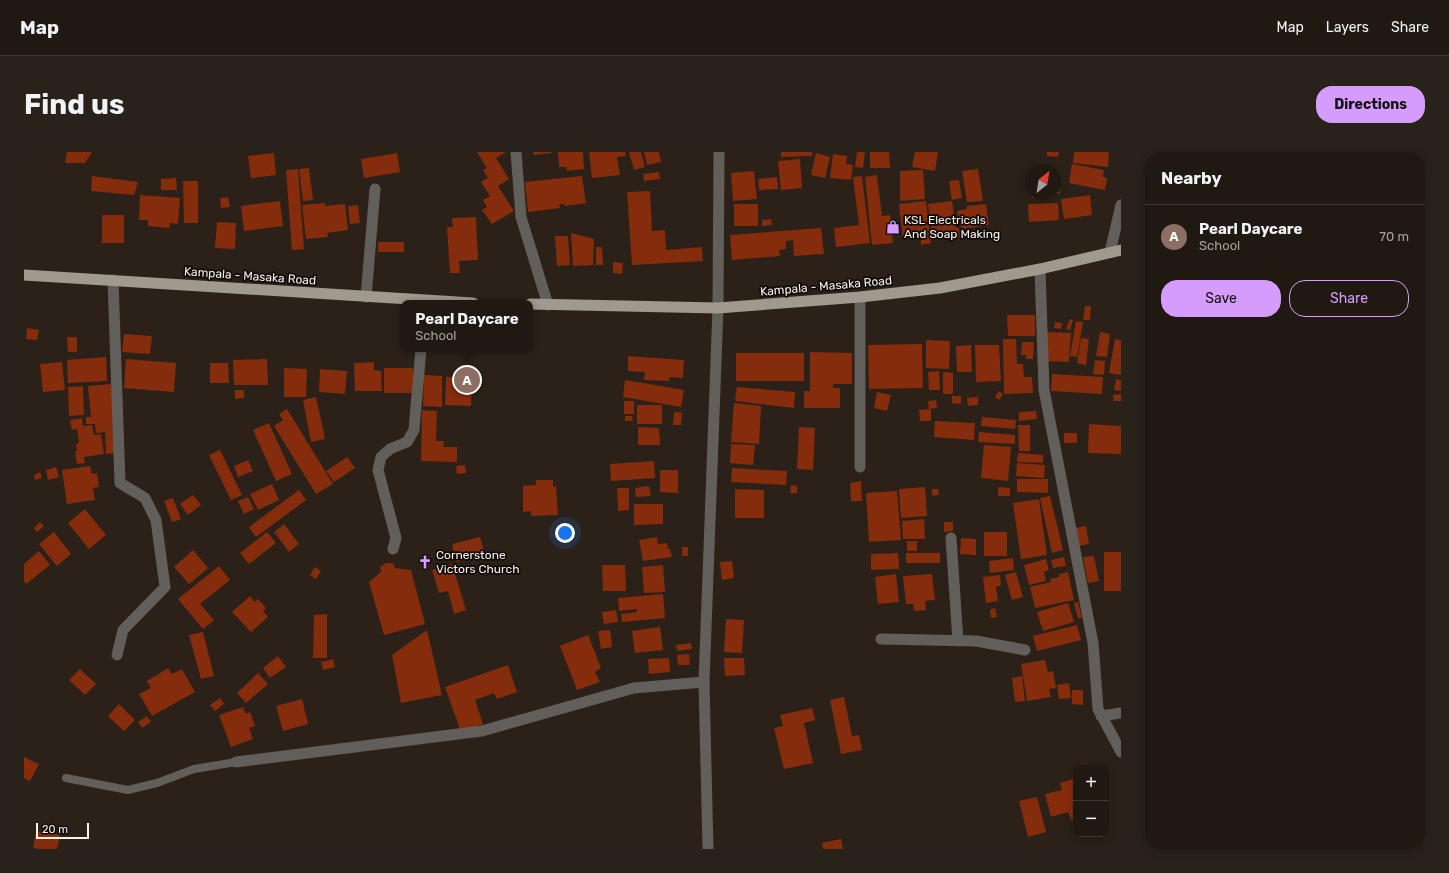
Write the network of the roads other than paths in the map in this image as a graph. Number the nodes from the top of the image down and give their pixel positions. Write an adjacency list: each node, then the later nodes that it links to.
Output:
1 (516, 152): 13 (street)
2 (719, 152): 14 (street)
3 (375, 189): 9 (street)
4 (1121, 205): 5 (street)
5 (1116, 251): 6 (main road, Kampala - Masaka Road)
6 (1040, 269): 10 (main road, Kampala - Masaka Road); 25 (street)
7 (24, 275): 8 (main road, Kampala - Masaka Road)
8 (113, 280): 9 (main road, Kampala - Masaka Road); 22 (street)
9 (366, 297): 11 (main road, Kampala - Masaka Road)
10 (860, 297): 14 (main road, Kampala - Masaka Road); 16 (street)
11 (401, 300)
12 (533, 304): 13 (main road, Kampala - Masaka Road)
13 (548, 305): 14 (main road, Kampala - Masaka Road)
14 (718, 308): 23 (street)
15 (421, 352): 18 (street)
16 (860, 467)
17 (951, 538): 20 (street)
18 (392, 549)
19 (882, 639): 20 (street)
20 (958, 641): 21 (street)
21 (1025, 650)
22 (117, 655)
23 (704, 682): 27 (street); 29 (street)
24 (1121, 713): 25 (street)
25 (1101, 716): 26 (street)
26 (1121, 752)
27 (236, 762): 28 (lane)
28 (66, 778)
29 (708, 849)

